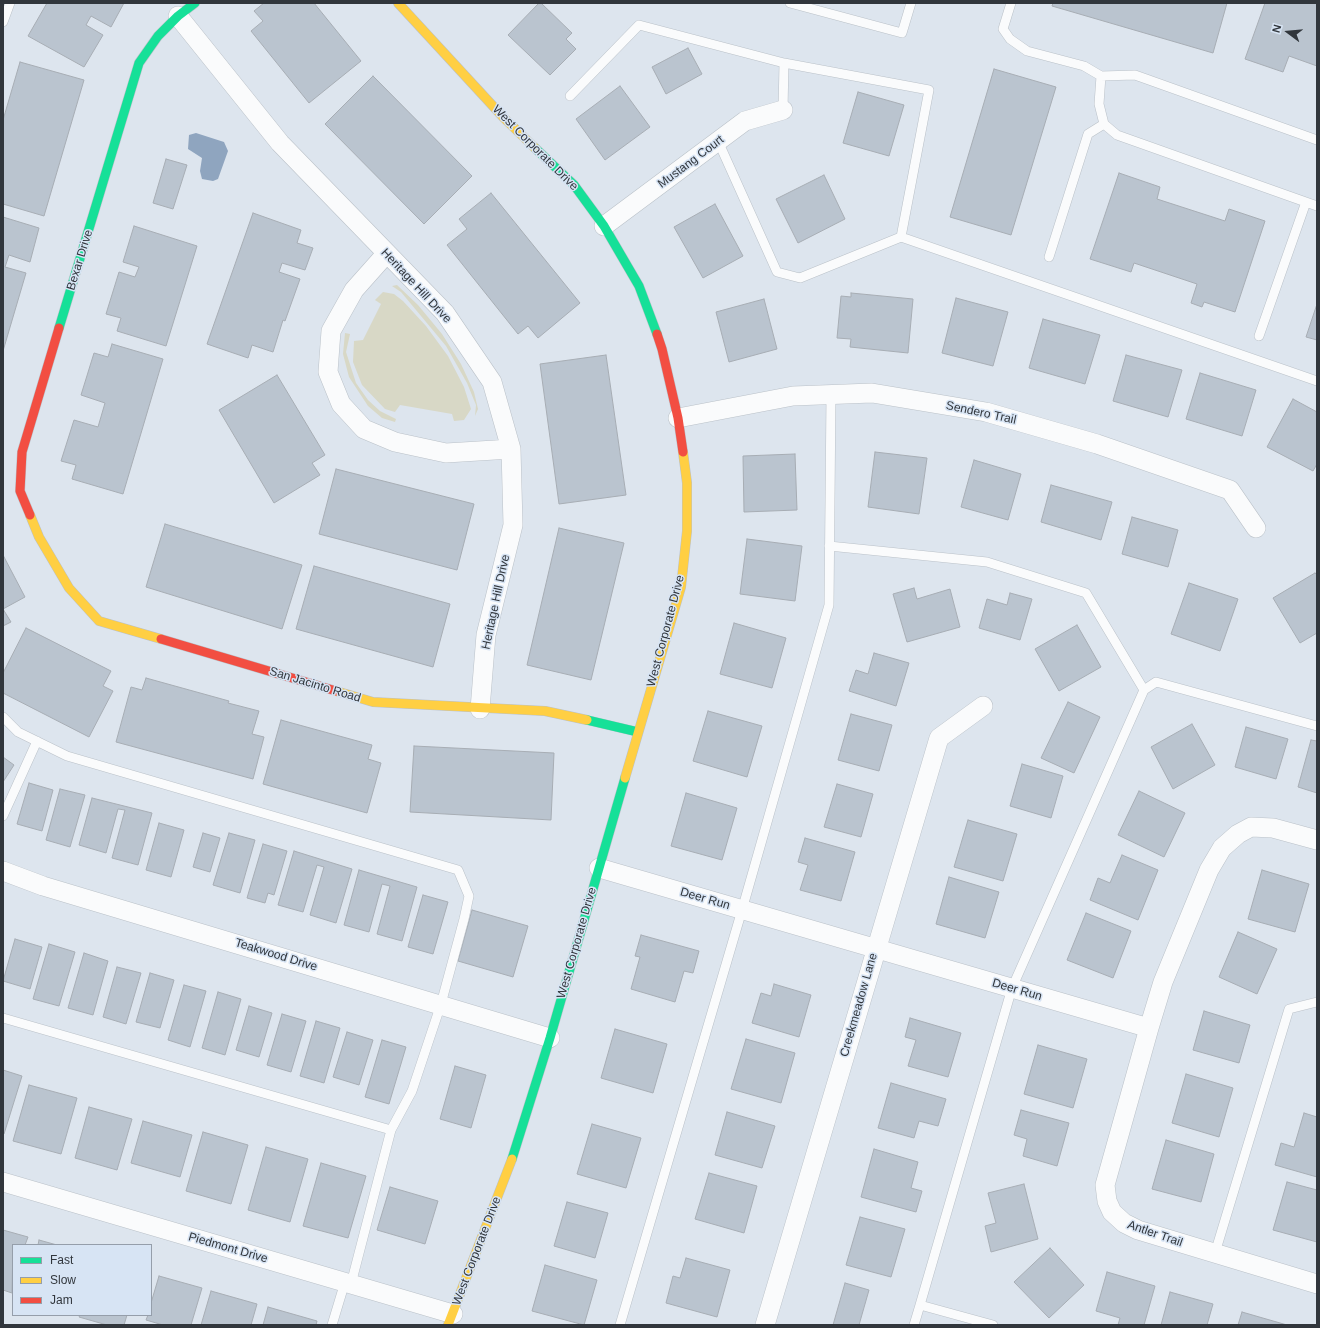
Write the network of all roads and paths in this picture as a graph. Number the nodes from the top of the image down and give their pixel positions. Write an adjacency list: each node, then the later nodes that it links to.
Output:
1 (10, 3): 8 (lane)
2 (196, 3): 7 (street, Bexar Drive)
3 (398, 3): 18 (street, West Corporate Drive)
4 (790, 3): 5 (lane)
5 (911, 3)
6 (1011, 3): 10 (lane)
7 (178, 16): 20 (street, Heritage Hill Drive); 28 (street, Bexar Drive)
8 (3, 22)
9 (784, 63): 11 (lane); 12 (lane); 19 (lane)
10 (1101, 76): 13 (lane); 14 (lane)
11 (570, 96)
12 (783, 110): 15 (street, Mustang Court)
13 (1104, 124): 16 (lane); 21 (lane)
14 (1317, 140)
15 (718, 141): 18 (street, Mustang Court); 19 (lane)
16 (1306, 202): 17 (lane); 22 (lane)
17 (1317, 206)
18 (604, 226): 25 (street, West Corporate Drive)
19 (902, 237): 23 (lane)
20 (386, 254): 26 (street, Heritage Hill Drive); 26 (street)
21 (1049, 257)
22 (1259, 336)
23 (1317, 381)
24 (831, 395): 25 (street, Sendero Trail); 27 (street, Sendero Trail); 29 (lane)
25 (678, 418): 35 (street, West Corporate Drive)
26 (511, 448): 32 (street, Heritage Hill Drive)
27 (1256, 528)
28 (39, 537): 32 (street, San Jacinto Road)
29 (829, 546): 30 (lane); 41 (lane)
30 (1144, 690): 34 (lane); 43 (lane)
31 (983, 706): 42 (street, Creekmeadow Lane)
32 (480, 709): 35 (street, San Jacinto Road)
33 (3, 717): 36 (lane)
34 (1317, 726)
35 (638, 732): 39 (street, West Corporate Drive)
36 (37, 741): 37 (lane); 45 (lane)
37 (3, 816)
38 (1317, 840): 47 (street)
39 (599, 868): 41 (street, Deer Run); 48 (street, West Corporate Drive)
40 (3, 871): 45 (street, Teakwood Drive)
41 (742, 910): 42 (street, Deer Run); 57 (lane)
42 (876, 949): 43 (street, Deer Run); 58 (street, Creekmeadow Lane)
43 (1012, 988): 47 (street, Deer Run); 54 (lane)
44 (1317, 1002): 51 (lane)
45 (441, 1004): 48 (street, Teakwood Drive); 49 (lane)
46 (3, 1018): 49 (lane)
47 (1148, 1028): 51 (street, Antler Trail)
48 (550, 1038): 55 (street, West Corporate Drive)
49 (391, 1130): 52 (lane)
50 (3, 1182): 52 (street, Piedmont Drive)
51 (1215, 1253): 53 (street, Antler Trail)
52 (348, 1283): 55 (street, Piedmont Drive); 56 (lane)
53 (1317, 1284)
54 (920, 1305): 59 (lane); 60 (lane)
55 (450, 1319)
56 (332, 1325)
57 (620, 1325)
58 (766, 1325)
59 (914, 1325)
60 (993, 1325)

